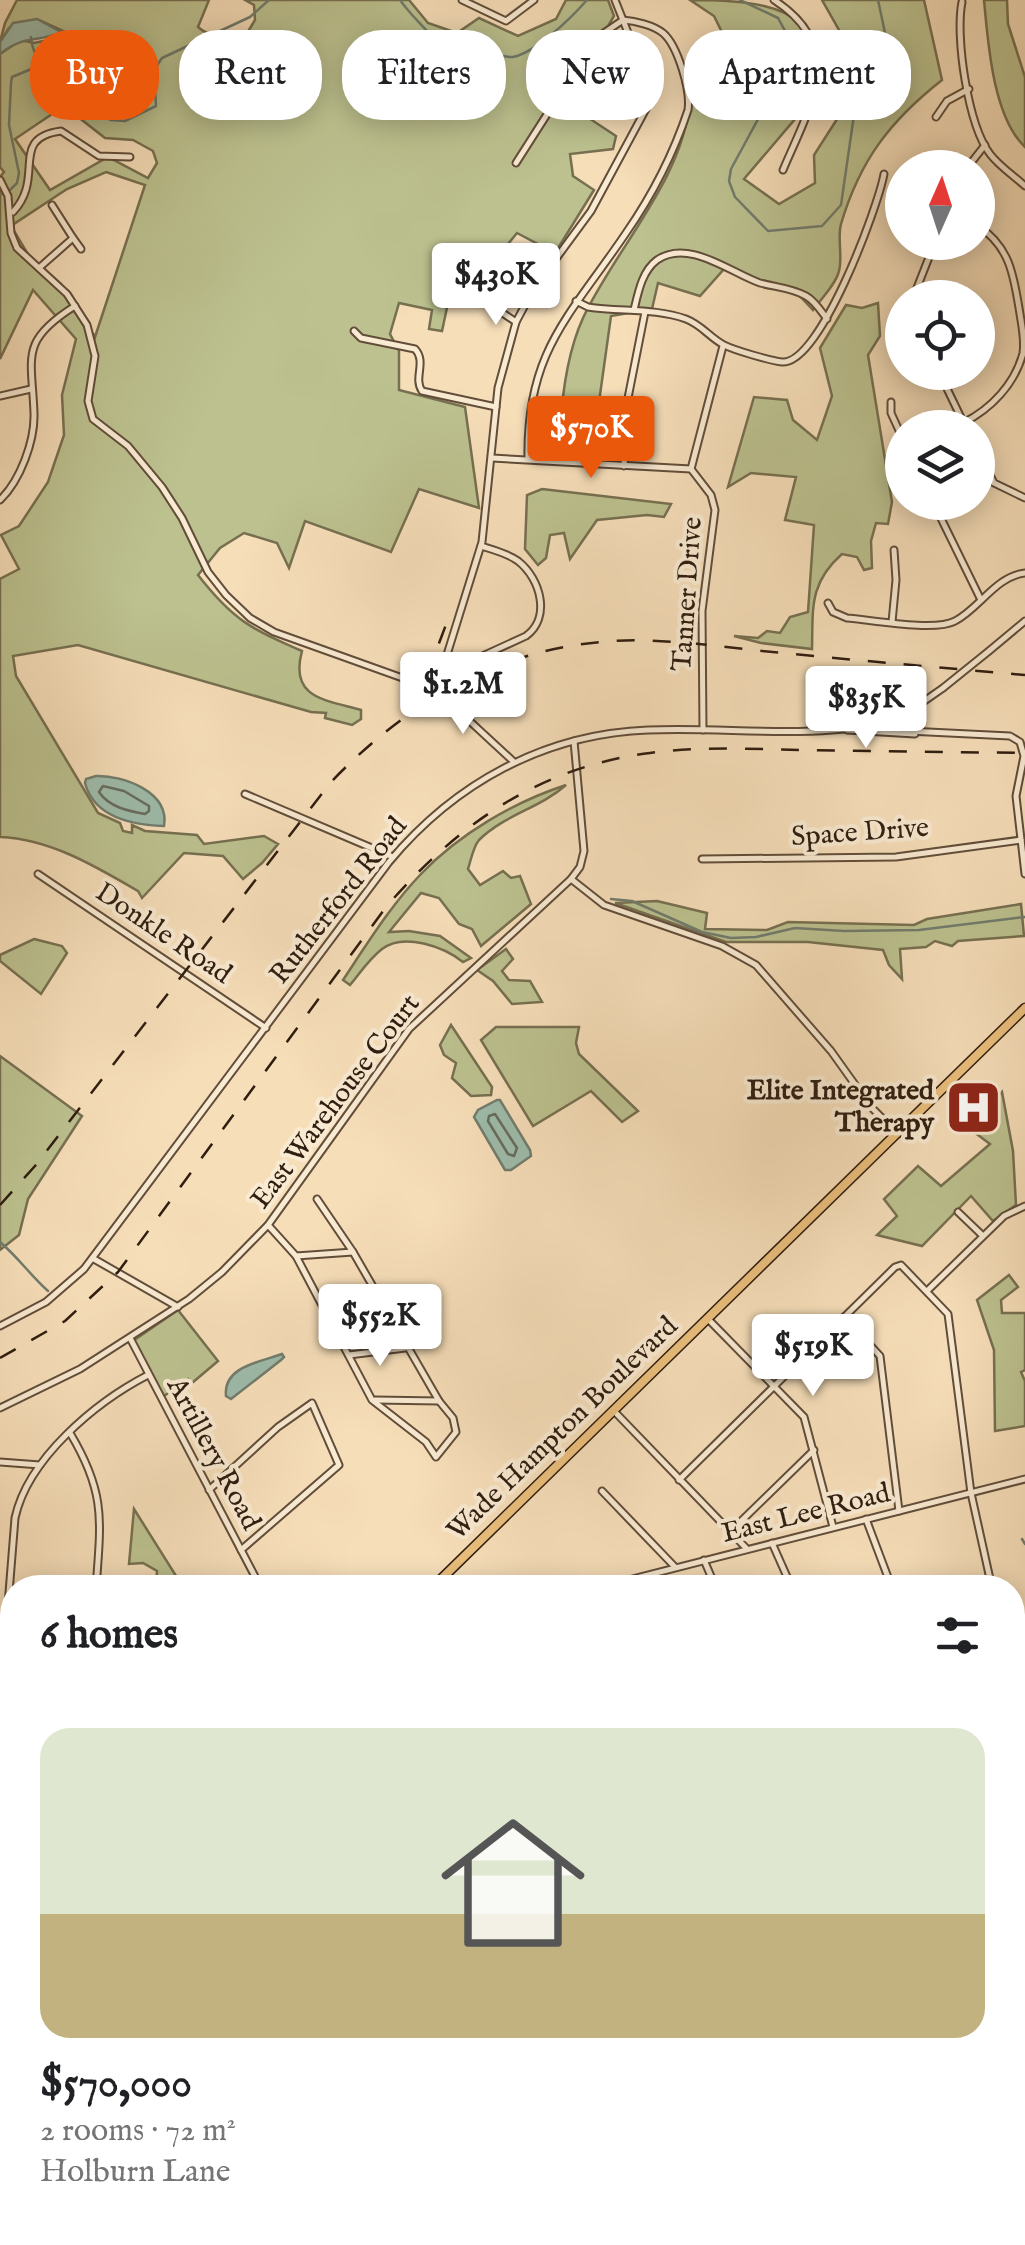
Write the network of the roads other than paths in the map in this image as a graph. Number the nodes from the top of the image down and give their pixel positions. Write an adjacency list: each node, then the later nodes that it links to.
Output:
1 (462, 0): 2 (street)
2 (534, 0)
3 (615, 0): 6 (street)
4 (774, 0): 15 (street)
5 (962, 2): 8 (street)
6 (623, 20): 7 (street); 14 (street); 32 (street)
7 (684, 78)
8 (968, 89): 9 (street); 11 (street)
9 (936, 117)
10 (684, 119): 26 (street)
11 (985, 145): 12 (street); 18 (street)
12 (981, 150)
13 (130, 157): 20 (street)
14 (516, 162)
15 (783, 170)
16 (884, 174): 31 (street)
17 (0, 180): 20 (street)
18 (1025, 186)
19 (52, 205): 21 (street)
20 (10, 214): 24 (street)
21 (74, 238): 23 (street); 24 (street)
22 (995, 241): 30 (street)
23 (81, 249)
24 (39, 268): 27 (street)
25 (444, 274): 32 (street)
26 (576, 301): 28 (street); 42 (street)
27 (75, 306): 35 (street); 57 (street)
28 (634, 310): 29 (street); 31 (street)
29 (645, 312): 34 (street); 43 (street)
30 (1023, 314): 40 (street)
31 (827, 319): 34 (street)
32 (516, 322): 38 (street)
33 (354, 331): 38 (street)
34 (723, 345): 44 (street)
35 (31, 388): 36 (street); 47 (street)
36 (0, 396)
37 (891, 402): 39 (street)
38 (496, 407): 41 (street)
39 (891, 410)
40 (986, 410)
41 (492, 458): 42 (street); 49 (street)
42 (528, 460): 43 (street)
43 (624, 466): 44 (street)
44 (691, 469): 62 (street, Tanner Drive)
45 (995, 483): 46 (street)
46 (1025, 498)
47 (0, 500)
48 (942, 520): 52 (street)
49 (481, 546): 56 (street); 56 (street)
50 (894, 550): 55 (street)
51 (1025, 573): 52 (street)
52 (981, 600): 55 (street)
53 (828, 603): 55 (street)
54 (1025, 621): 58 (street, Rutherford Road, bridge)
55 (892, 622)
56 (441, 675): 57 (street)
57 (436, 690): 66 (street)
58 (919, 705): 59 (street, Rutherford Road); 60 (street, Rutherford Road)
59 (906, 716): 60 (street, Rutherford Road); 63 (street)
60 (891, 718): 61 (street, Rutherford Road); 63 (street); 64 (street)
61 (842, 729): 62 (street, Rutherford Road); 64 (street)
62 (703, 730): 65 (street, Rutherford Road)
63 (923, 733): 64 (street); 68 (street)
64 (895, 734)
65 (574, 740): 66 (street, Rutherford Road); 73 (street)
66 (514, 762): 69 (street, Rutherford Road)
67 (245, 794): 69 (street)
68 (1021, 840): 70 (street, Space Drive); 72 (street)
69 (393, 857): 75 (street, Rutherford Road)
70 (702, 859)
71 (38, 874): 75 (street, Donkle Road)
72 (1025, 874)
73 (571, 879): 76 (street); 80 (street, East Warehouse Court)
74 (1025, 1008): 76 (main road, Wade Hampton Boulevard)
75 (266, 1028): 84 (street, Rutherford Road)
76 (898, 1134): 91 (main road, Wade Hampton Boulevard)
77 (318, 1199): 82 (street)
78 (1025, 1206): 81 (street)
79 (958, 1212): 81 (street)
80 (268, 1224): 83 (street); 88 (street, East Warehouse Court)
81 (983, 1236): 85 (street)
82 (353, 1252): 83 (street); 87 (street)
83 (296, 1256): 86 (street)
84 (93, 1258): 88 (street); 92 (street, Rutherford Road)
85 (927, 1290): 90 (street); 110 (street)
86 (320, 1301): 87 (street); 95 (street)
87 (379, 1302): 94 (street)
88 (178, 1306): 93 (street, East Warehouse Court)
89 (0, 1315): 92 (street)
90 (844, 1317): 97 (street); 111 (street)
91 (708, 1318): 97 (street); 101 (main road, Wade Hampton Boulevard)
92 (2, 1325)
93 (130, 1338): 96 (street, Artillery Road); 100 (street, East Warehouse Court)
94 (407, 1348): 95 (street); 99 (street)
95 (349, 1354): 98 (street)
96 (148, 1375): 102 (street); 108 (street, Artillery Road)
97 (775, 1385): 103 (street); 107 (street)
98 (372, 1400): 99 (street); 99 (street)
99 (439, 1401)
100 (0, 1408)
101 (613, 1410): 107 (street); 123 (main road, Wade Hampton Boulevard)
102 (70, 1433): 105 (street); 121 (street)
103 (814, 1450): 113 (street); 114 (street)
104 (0, 1462): 105 (street)
105 (40, 1465): 120 (street)
106 (1025, 1479): 110 (street, East Lee Road)
107 (679, 1480): 114 (street)
108 (209, 1490): 117 (street, Artillery Road); 117 (street)
109 (602, 1491): 119 (street)
110 (971, 1492): 111 (street, East Lee Road); 128 (street)
111 (899, 1511): 112 (street, East Lee Road)
112 (866, 1519): 113 (street, East Lee Road); 127 (street)
113 (833, 1528): 115 (street, East Lee Road)
114 (730, 1532): 116 (street)
115 (772, 1543): 116 (street, East Lee Road); 126 (street)
116 (747, 1549): 118 (street, East Lee Road)
117 (241, 1550): 122 (street, Artillery Road)
118 (704, 1560): 119 (street, East Lee Road); 125 (street)
119 (675, 1567): 124 (street, East Lee Road)
120 (10, 1575)
121 (97, 1575)
122 (254, 1575)
123 (445, 1575)
124 (643, 1575)
125 (710, 1575)
126 (786, 1575)
127 (887, 1575)
128 (989, 1575)

